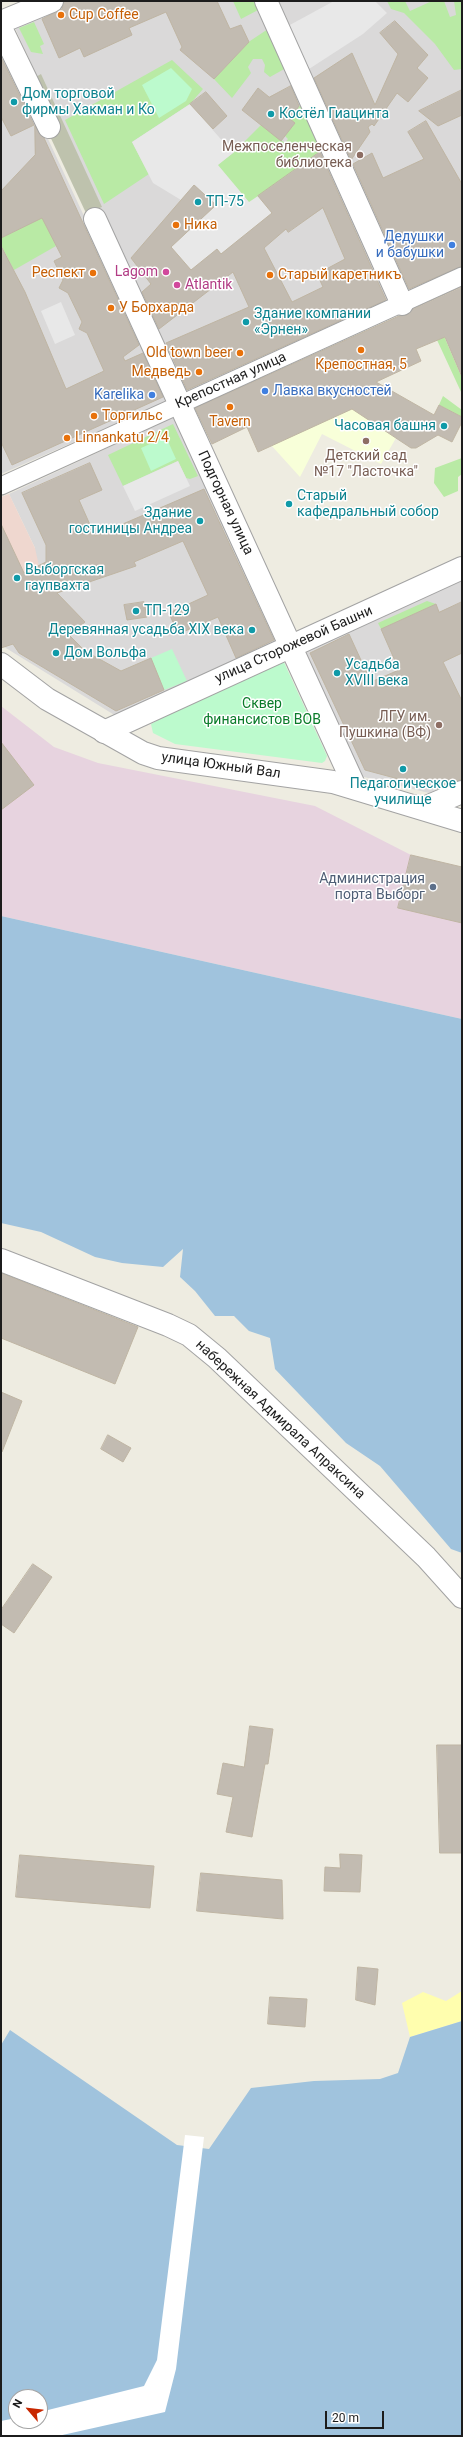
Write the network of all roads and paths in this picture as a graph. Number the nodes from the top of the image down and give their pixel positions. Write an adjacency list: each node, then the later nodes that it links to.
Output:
1 (52, 1): 3 (street)
2 (266, 1): 8 (street)
3 (1, 22)
4 (1, 28): 5 (street)
5 (49, 127)
6 (95, 219): 9 (street, Подгорная улица)
7 (462, 276): 8 (street, Крепостная улица)
8 (402, 304): 9 (street, Крепостная улица)
9 (180, 404): 10 (street, Крепостная улица); 12 (street, Подгорная улица)
10 (1, 486)
11 (462, 568): 12 (street, улица Сторожевой Башни)
12 (291, 646): 14 (street, улица Сторожевой Башни); 15 (street, Подгорная улица)
13 (1, 664): 14 (street, улица Южный Вал)
14 (104, 732): 15 (street, улица Южный Вал)
15 (356, 787): 17 (street, улица Южный Вал)
16 (462, 792): 17 (street)
17 (424, 808): 18 (street, улица Южный Вал)
18 (462, 821)
19 (1, 1260): 20 (street, набережная Адмирала Апраксина)
20 (462, 1597)

